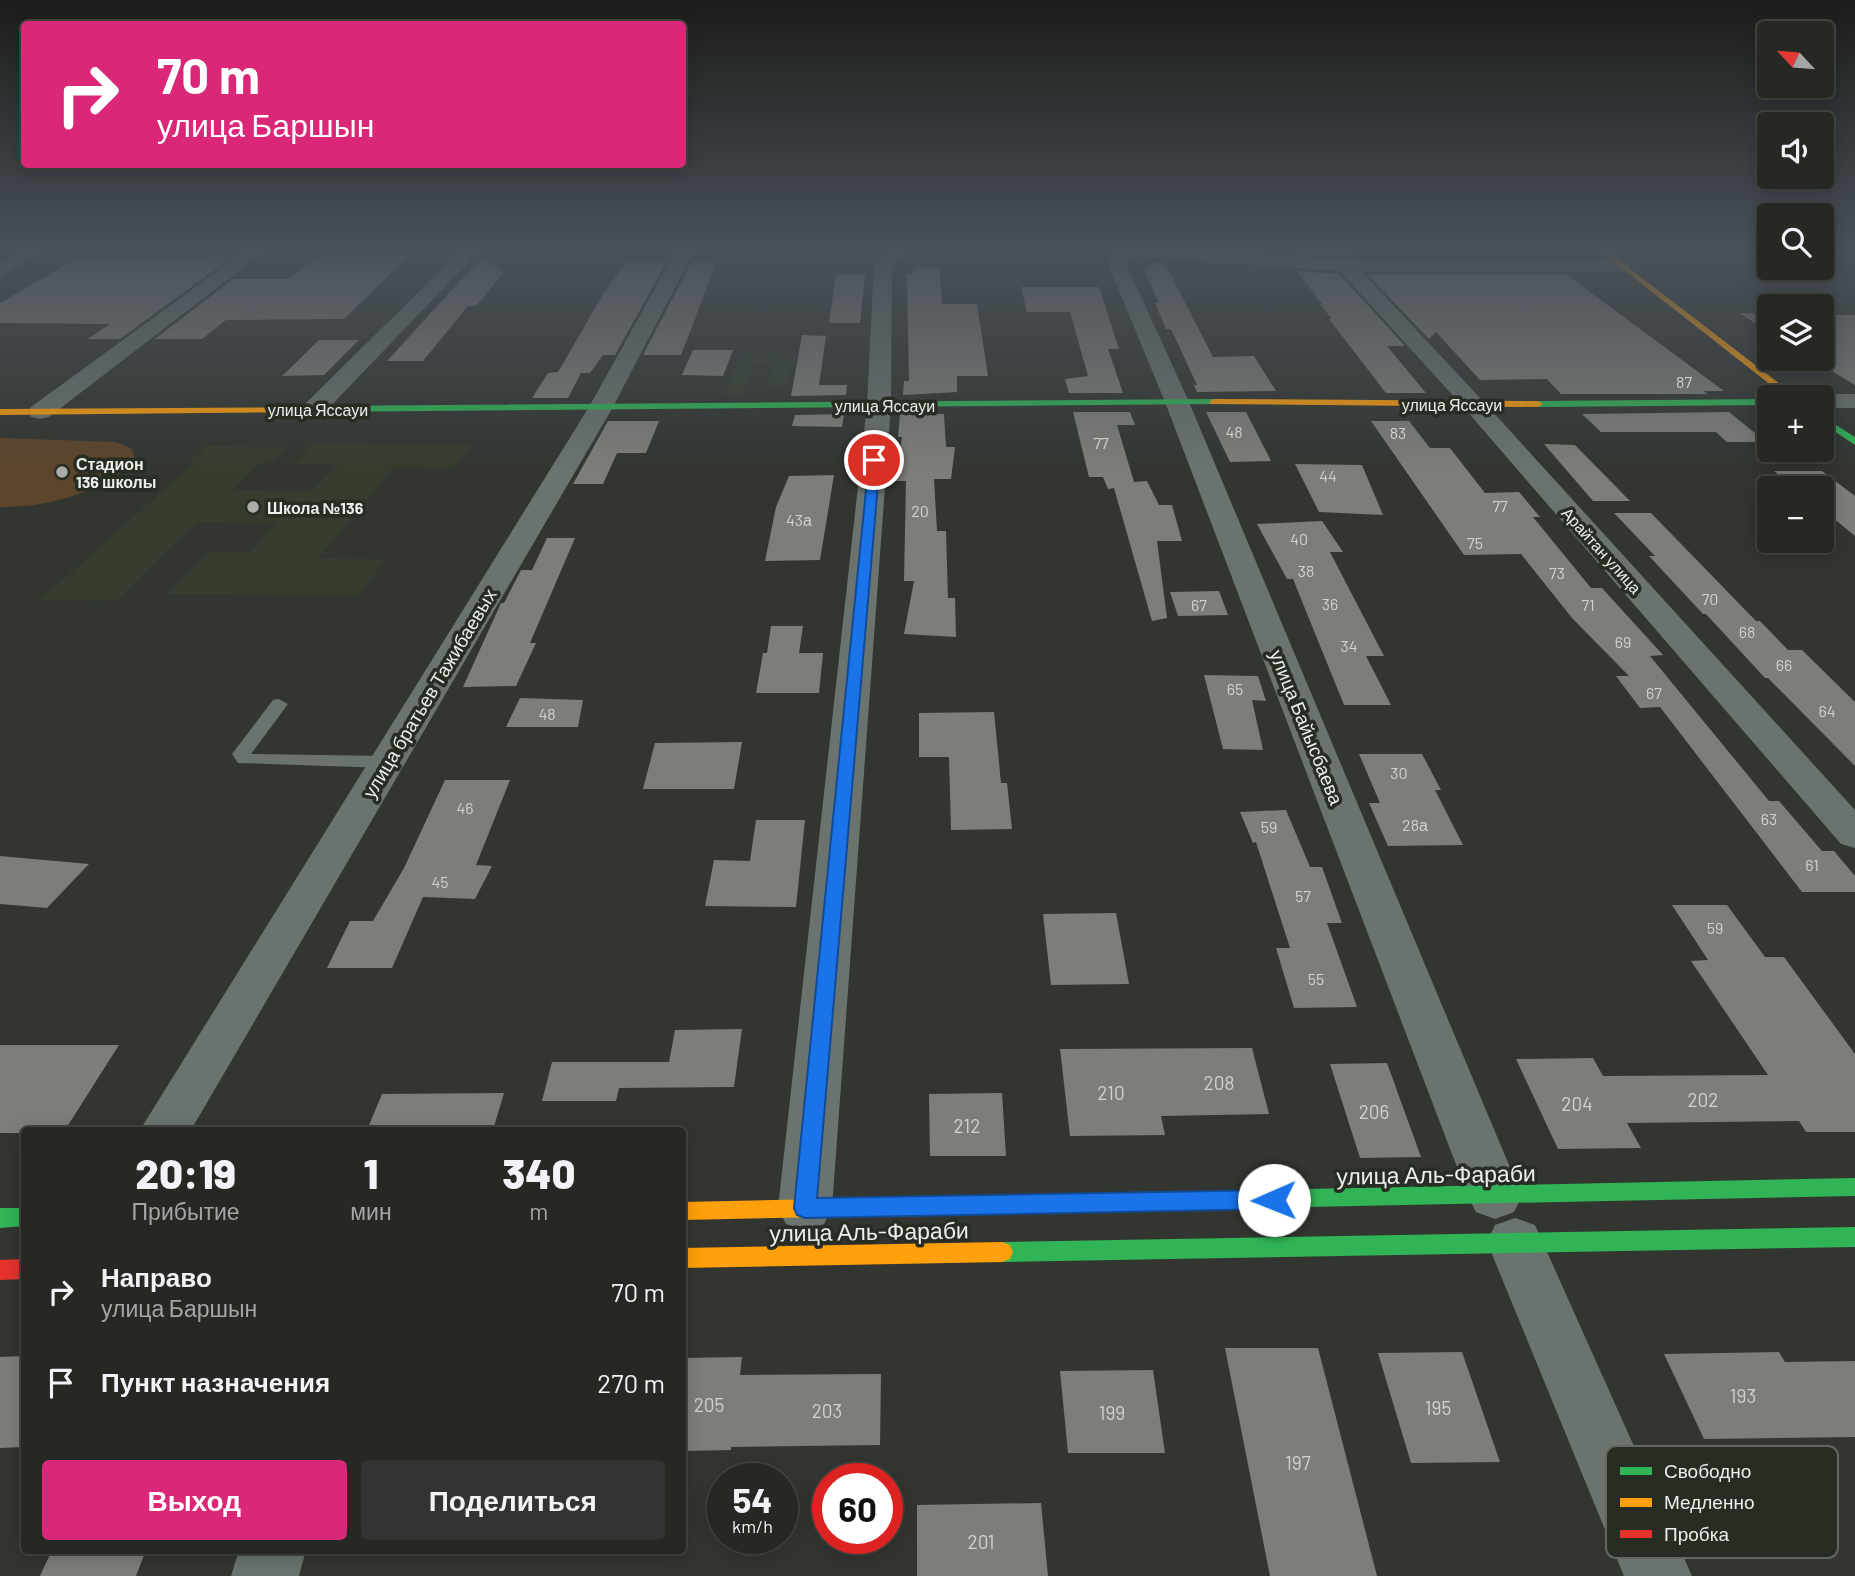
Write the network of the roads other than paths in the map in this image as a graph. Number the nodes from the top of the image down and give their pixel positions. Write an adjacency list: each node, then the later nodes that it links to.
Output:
1 (157, 325): 18 (street)
2 (398, 325): 16 (street)
3 (645, 325): 15 (street, улица братьев Тажибаевых)
4 (881, 325): 13 (street)
5 (1151, 325): 11 (street, улица Байысбаева)
6 (1400, 325): 14 (street, Арайтан улица)
7 (1699, 325): 8 (street)
8 (1777, 385)
9 (1834, 401): 10 (street)
10 (1855, 401)
11 (1177, 402): 13 (street, улица Яссауи); 14 (street, улица Яссауи); 30 (street, улица Байысбаева)
12 (1757, 402): 14 (street, улица Яссауи)
13 (879, 405): 15 (street, улица Яссауи); 26 (street)
14 (1474, 405): 23 (street, Арайтан улица)
15 (600, 407): 16 (street, улица Яссауи); 22 (street, улица братьев Тажибаевых)
16 (314, 410): 18 (street, улица Яссауи)
17 (0, 412): 18 (street, улица Яссауи)
18 (40, 412)
19 (1834, 427): 20 (street)
20 (1855, 442)
21 (279, 704): 22 (lane)
22 (387, 762): 24 (street, улица братьев Тажибаевых)
23 (1855, 835)
24 (167, 1127)
25 (1855, 1187): 30 (street, улица Аль-Фараби)
26 (805, 1208): 27 (street, улица Аль-Фараби); 30 (street, улица Аль-Фараби)
27 (686, 1211)
28 (0, 1217): 29 (street)
29 (21, 1217)
30 (1505, 1219): 31 (street, улица Аль-Фараби); 32 (street, улица Аль-Фараби); 35 (street, улица Байысбаева)
31 (1855, 1237)
32 (686, 1258)
33 (21, 1269): 34 (street)
34 (0, 1270)
35 (1606, 1455)
36 (272, 1554): 38 (street)
37 (1650, 1558): 39 (street, улица Байысбаева)
38 (265, 1576)
39 (1658, 1576)

